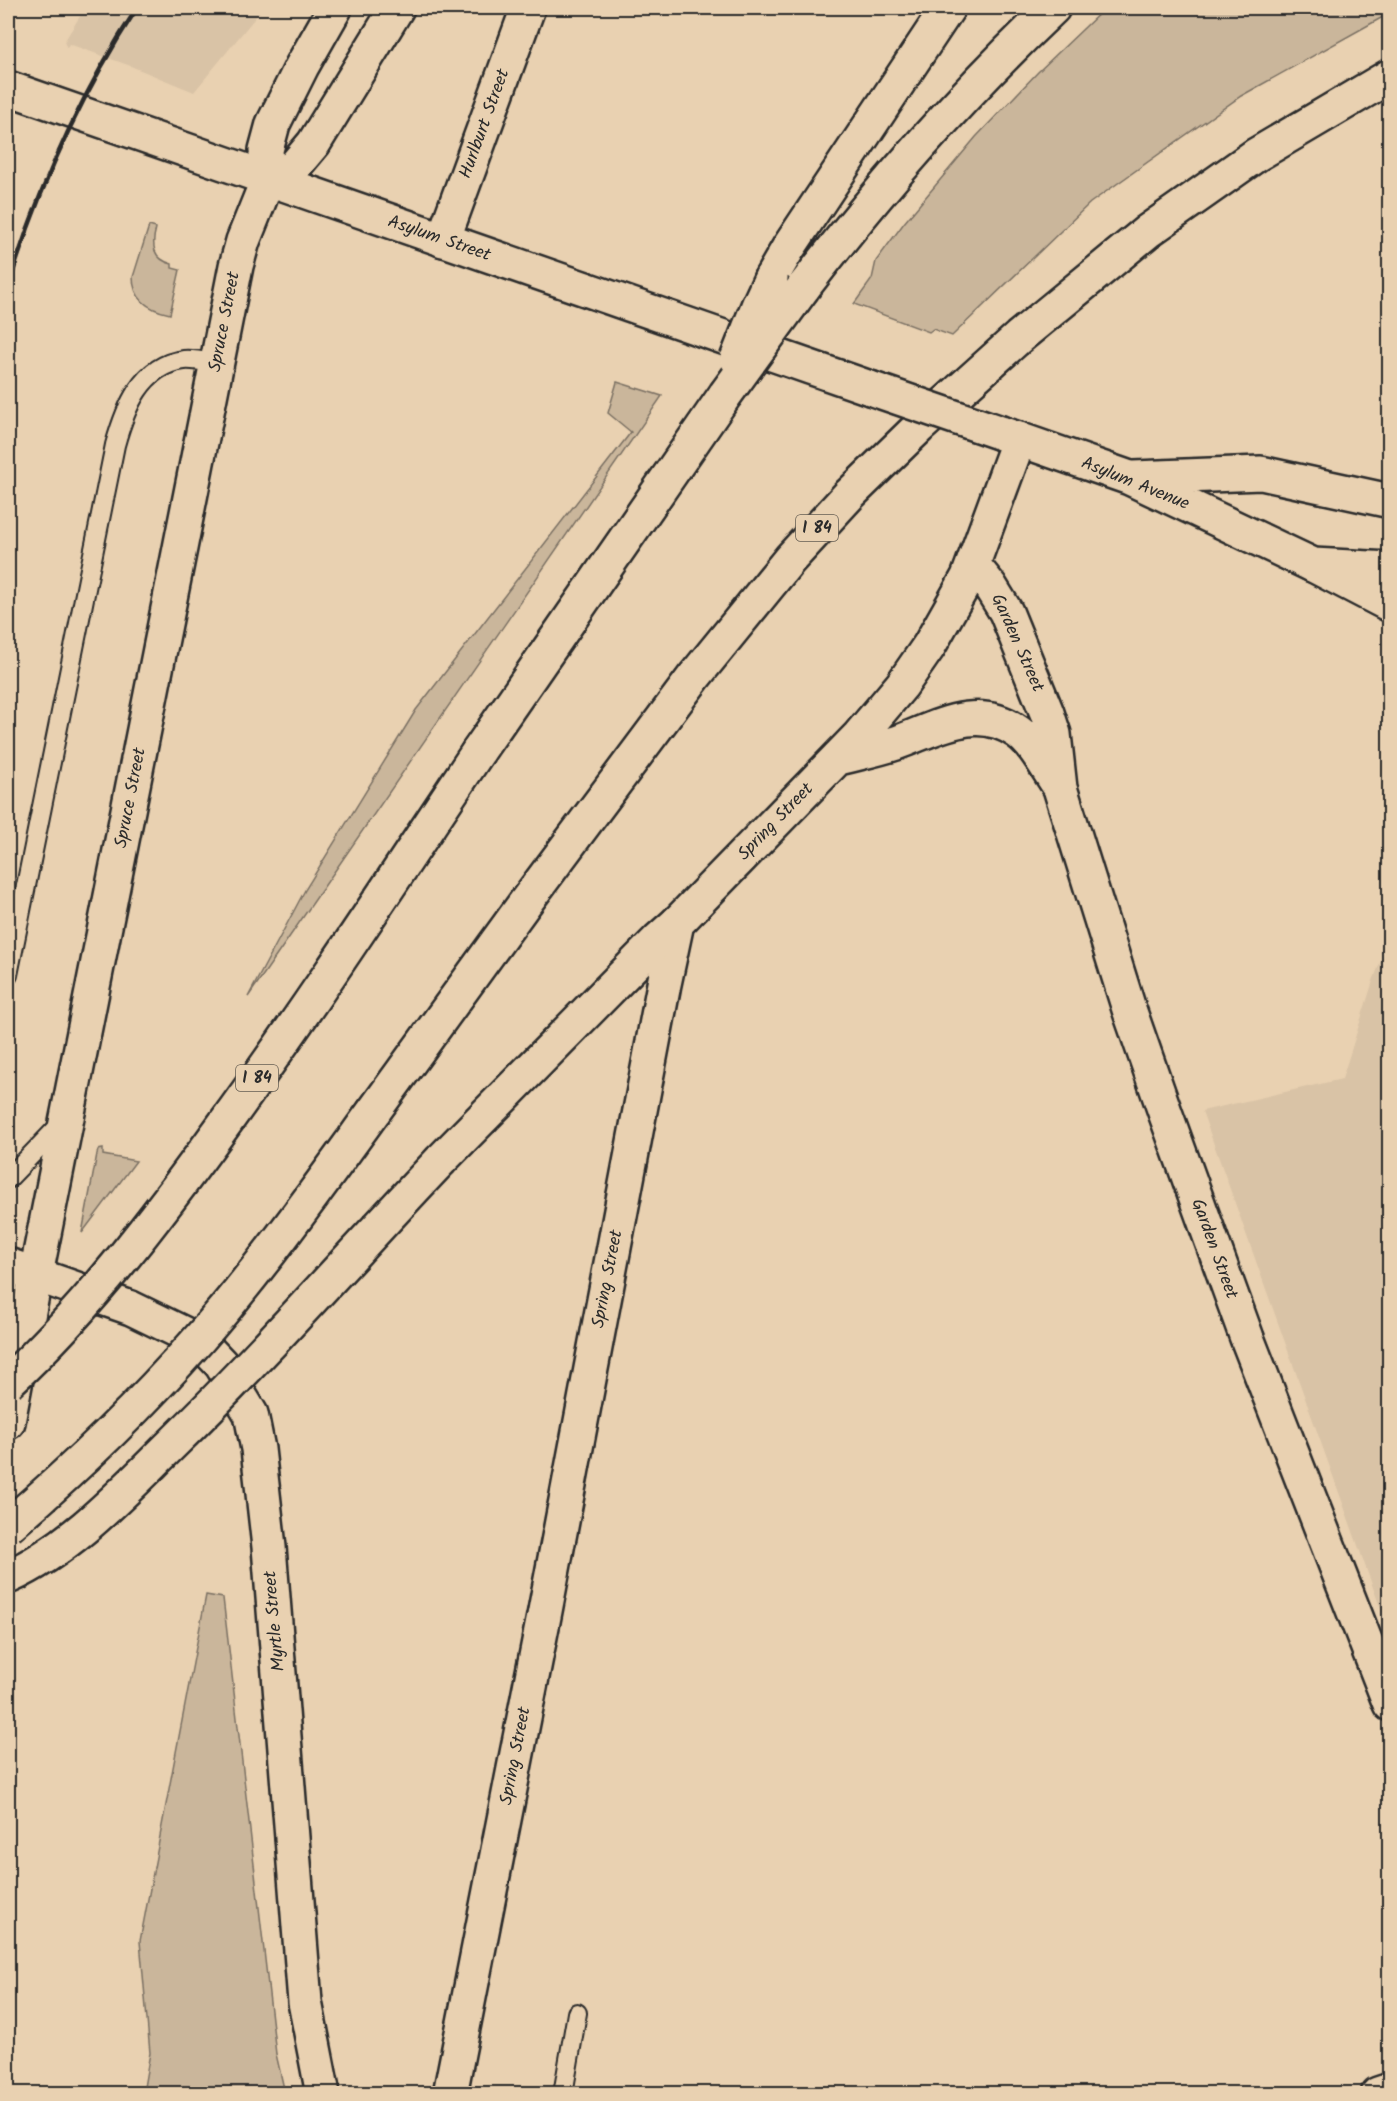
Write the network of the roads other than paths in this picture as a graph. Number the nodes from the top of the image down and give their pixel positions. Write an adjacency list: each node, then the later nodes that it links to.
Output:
1 (335, 8): 8 (main road)
2 (397, 8): 8 (main road)
3 (528, 8): 9 (main road, Hurlburt Street)
4 (948, 8): 12 (main road, bridge)
5 (1053, 8): 12 (main road, I 84, bridge)
6 (1389, 76): 29 (main road, I 84, bridge)
7 (8, 88): 8 (main road, Asylum Street)
8 (268, 180): 9 (main road, Asylum Street); 10 (main road, Spruce Street)
9 (443, 240): 11 (main road, Asylum Street)
10 (216, 364): 23 (lane); 24 (main road, Spruce Street)
11 (870, 388): 13 (main road, Asylum Avenue, bridge)
12 (725, 395): 27 (main road, I 84, bridge)
13 (1010, 436): 14 (main road, Asylum Avenue); 17 (main road)
14 (1130, 478): 15 (main road); 16 (main road, Asylum Avenue)
15 (1389, 501)
16 (1313, 565): 18 (main road); 19 (main road, Asylum Avenue)
17 (973, 566): 20 (main road, Spring Street); 21 (main road, Garden Street)
18 (1389, 569)
19 (1389, 605)
20 (838, 758): 21 (main road, Garden Street); 22 (main road, Spring Street)
21 (1060, 788): 31 (main road, Garden Street)
22 (677, 923): 30 (main road, bridge); 35 (main road, Spring Street)
23 (8, 975)
24 (67, 1117): 25 (lane); 26 (main road, Spruce Street)
25 (8, 1179)
26 (22, 1269): 28 (main road, Spruce Street); 34 (main road, Myrtle Street)
27 (8, 1382)
28 (8, 1422)
29 (8, 1527)
30 (8, 1577)
31 (1389, 1704)
32 (577, 2013): 36 (lane)
33 (1389, 2090): 37 (main road)
34 (323, 2094)
35 (450, 2094)
36 (564, 2094)
37 (1378, 2094)

